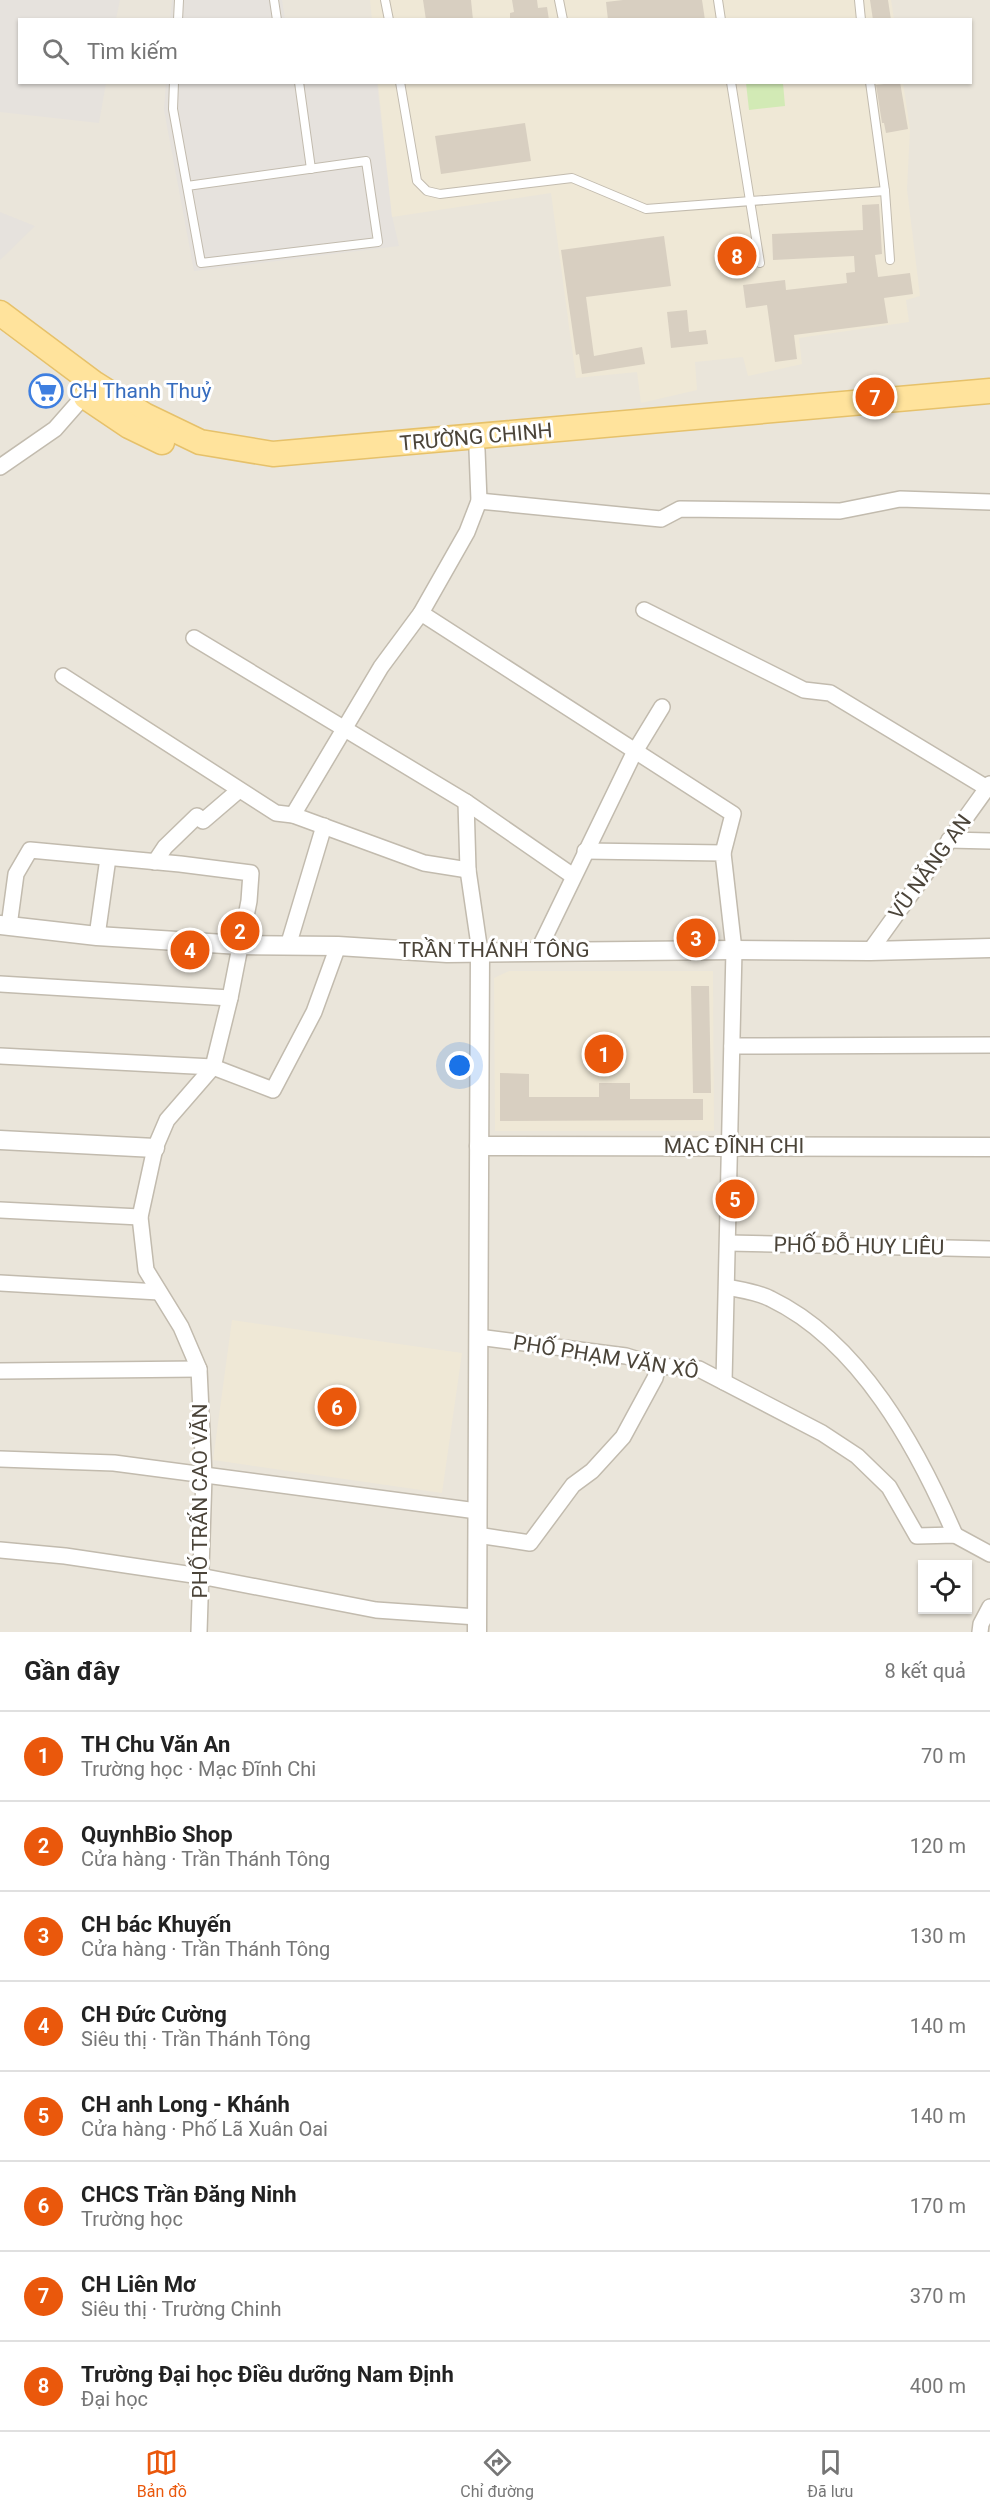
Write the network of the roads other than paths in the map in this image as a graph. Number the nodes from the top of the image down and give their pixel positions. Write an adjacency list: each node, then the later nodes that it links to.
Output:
1 (179, 0): 8 (lane)
2 (274, 0): 9 (lane)
3 (386, 0): 10 (lane)
4 (559, 0): 11 (lane)
5 (729, 0): 7 (lane)
6 (859, 0): 13 (lane)
7 (718, 1): 12 (lane)
8 (178, 18)
9 (277, 18)
10 (389, 18)
11 (563, 18)
12 (721, 18)
13 (861, 18)
14 (174, 84): 20 (lane)
15 (299, 84): 19 (lane)
16 (400, 84): 22 (lane)
17 (731, 84): 22 (lane)
18 (870, 84): 21 (lane)
19 (310, 169): 20 (lane); 20 (lane)
20 (187, 186)
21 (885, 191): 22 (lane); 23 (lane)
22 (749, 200): 24 (lane)
23 (890, 260)
24 (760, 263)
25 (0, 313): 27 (main road, TRƯỜNG CHINH)
26 (0, 333): 28 (main road, TRƯỜNG CHINH)
27 (990, 391)
28 (84, 396): 30 (main road, TRƯỜNG CHINH); 31 (street)
29 (990, 404): 30 (main road, TRƯỜNG CHINH)
30 (477, 450): 32 (street)
31 (0, 467)
32 (479, 501): 33 (street); 35 (street)
33 (990, 502)
34 (644, 610): 41 (street)
35 (421, 613): 39 (street); 40 (street)
36 (194, 638): 39 (street)
37 (63, 676): 42 (street)
38 (662, 707): 40 (street)
39 (344, 729): 43 (street); 44 (street)
40 (634, 753): 48 (street); 49 (street)
41 (988, 786): 46 (street, VŨ NĂNG AN)
42 (238, 791): 44 (street); 51 (street)
43 (466, 802): 52 (street); 53 (street)
44 (293, 815): 45 (street)
45 (324, 826): 52 (street); 57 (street)
46 (949, 840): 47 (street); 62 (street, VŨ NĂNG AN)
47 (990, 841)
48 (585, 851): 49 (street); 53 (street)
49 (723, 853): 60 (street)
50 (108, 858): 51 (street); 54 (street); 55 (street)
51 (155, 862): 56 (street)
52 (468, 870): 63 (street)
53 (573, 876): 61 (street)
54 (4, 926): 55 (street, TRẦN THÁNH TÔNG)
55 (97, 936): 56 (street, TRẦN THÁNH TÔNG)
56 (240, 945): 57 (street, TRẦN THÁNH TÔNG); 65 (street)
57 (288, 946): 58 (street, TRẦN THÁNH TÔNG)
58 (338, 946): 63 (street, TRẦN THÁNH TÔNG); 69 (street)
59 (990, 948): 62 (street, TRẦN THÁNH TÔNG)
60 (734, 950): 61 (street, TRẦN THÁNH TÔNG); 62 (street, TRẦN THÁNH TÔNG); 67 (street)
61 (537, 951): 63 (street, TRẦN THÁNH TÔNG)
62 (870, 951)
63 (480, 952): 72 (street)
64 (0, 984): 65 (street)
65 (230, 998): 69 (street)
66 (990, 1045): 67 (street)
67 (732, 1046): 71 (street)
68 (0, 1056): 69 (street)
69 (213, 1067): 74 (street)
70 (0, 1140): 74 (street)
71 (730, 1145): 72 (street, MẠC ĐĨNH CHI); 73 (street, MẠC ĐĨNH CHI); 77 (street)
72 (479, 1146): 82 (street)
73 (990, 1147)
74 (155, 1148): 76 (street)
75 (0, 1210): 76 (street)
76 (140, 1217): 81 (street)
77 (728, 1243): 78 (street, PHỐ ĐỖ HUY LIÊU); 80 (street)
78 (990, 1249)
79 (0, 1283): 81 (street)
80 (727, 1287): 86 (street); 91 (street)
81 (159, 1292): 84 (street)
82 (478, 1337): 83 (street, PHỐ PHẠM VĂN XÔ); 89 (street)
83 (658, 1366): 86 (street, PHỐ PHẠM VĂN XÔ); 90 (street)
84 (199, 1370): 85 (street); 88 (street, PHỐ TRẤN CAO VĂN)
85 (0, 1371)
86 (724, 1382): 91 (street, PHỐ PHẠM VĂN XÔ)
87 (0, 1459): 88 (street)
88 (204, 1476): 89 (street); 94 (street, PHỐ TRẤN CAO VĂN)
89 (477, 1511): 90 (street)
90 (477, 1535): 96 (street)
91 (955, 1535): 93 (street)
92 (0, 1550): 94 (street)
93 (990, 1554)
94 (200, 1576): 96 (street); 97 (street, PHỐ TRẤN CAO VĂN)
95 (990, 1607): 98 (street)
96 (477, 1624)
97 (199, 1632)
98 (980, 1632)

